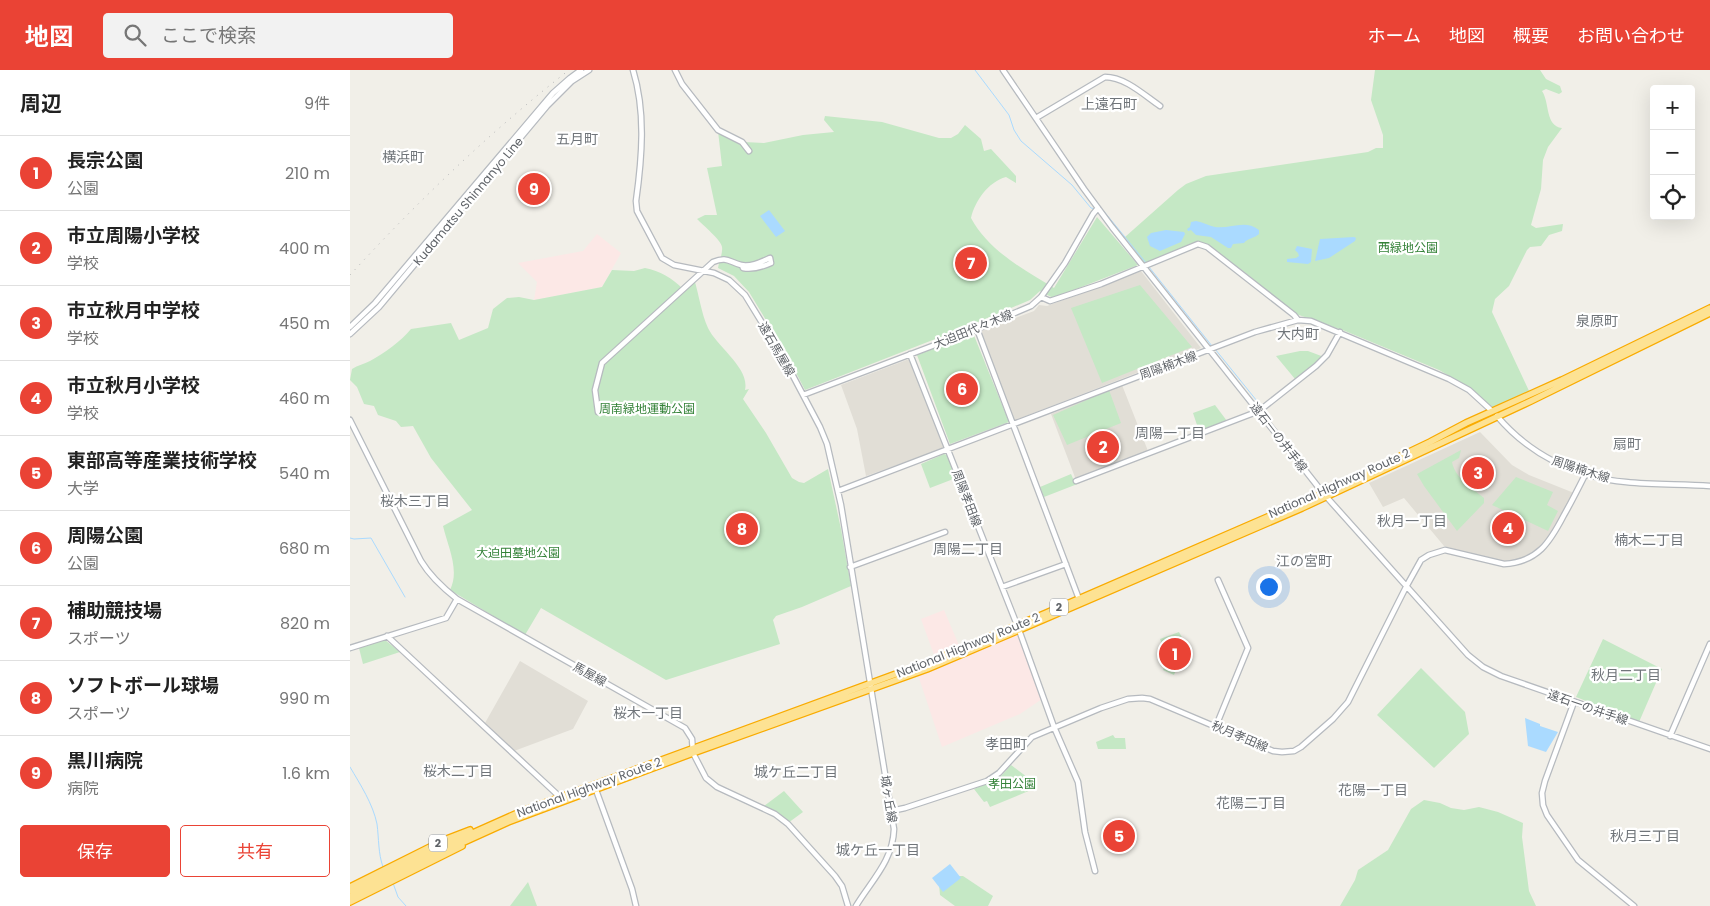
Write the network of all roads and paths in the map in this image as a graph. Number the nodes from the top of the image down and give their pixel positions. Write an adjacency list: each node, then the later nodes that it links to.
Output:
1 (581, 70): 16 (street, Kudamatsu Shinnanyo Line)
2 (589, 70): 19 (street, Kudamatsu Shinnanyo Line)
3 (633, 70): 12 (street, 遠石馬屋線)
4 (675, 70): 8 (street)
5 (1003, 70): 7 (street, 遠石一の井手線)
6 (1160, 106): 7 (street)
7 (1036, 118): 9 (street, 遠石一の井手線)
8 (749, 151)
9 (1098, 208): 11 (street, 遠石一の井手線); 13 (street, 大迫田代々木線)
10 (742, 265): 10 (street); 12 (street)
11 (1144, 267): 13 (street); 15 (street); 20 (street, 遠石一の井手線)
12 (703, 270): 22 (street, 遠石馬屋線); 24 (street)
13 (1041, 297): 17 (street, 大迫田代々木線)
14 (1709, 311): 25 (highway, National Highway Route 2 / 2); 26 (highway, National Highway Route 2 / 2)
15 (1298, 320): 18 (street, 周陽楠木線); 20 (street, 周陽楠木線)
16 (350, 327)
17 (977, 329): 21 (street, 大迫田代々木線); 28 (street)
18 (1340, 332): 23 (street); 25 (street, 周陽楠木線)
19 (350, 334)
20 (1213, 348): 23 (street, 遠石一の井手線); 28 (street, 周陽楠木線)
21 (910, 354): 22 (street, 大迫田代々木線); 29 (street, 周陽孝田線)
22 (803, 395): 33 (street, 遠石馬屋線)
23 (1259, 411): 31 (street); 34 (street, 遠石一の井手線)
24 (598, 412)
25 (1492, 412): 34 (highway, National Highway Route 2 / 2)
26 (1497, 416): 30 (street, 周陽楠木線); 34 (highway, National Highway Route 2 / 2)
27 (350, 420): 42 (street, 馬屋線)
28 (1012, 424): 29 (street, 周陽楠木線); 36 (street)
29 (948, 449): 33 (street, 周陽楠木線); 39 (street, 周陽孝田線)
30 (1586, 473): 32 (street, 周陽楠木線); 40 (street, 秋月孝田線)
31 (1076, 481)
32 (1710, 486)
33 (838, 491): 37 (street, 遠石馬屋線)
34 (1325, 494): 40 (street, 遠石一の井手線); 41 (highway, National Highway Route 2 / 2); 43 (highway, National Highway Route 2 / 2)
35 (944, 532): 37 (street)
36 (1066, 564): 39 (street); 41 (street)
37 (850, 567): 47 (street, 遠石馬屋線)
38 (1218, 580): 49 (street)
39 (1002, 587): 43 (street, 周陽孝田線)
40 (1406, 587): 48 (street, 遠石一の井手線); 49 (street, 秋月孝田線)
41 (1079, 598): 43 (highway, National Highway Route 2 / 2)
42 (457, 600): 44 (street); 53 (street, 馬屋線)
43 (1018, 628): 47 (highway, National Highway Route 2 / 2); 50 (street, 周陽孝田線)
44 (387, 636): 46 (street); 55 (street)
45 (1710, 644): 51 (street)
46 (350, 648)
47 (870, 686): 53 (highway, National Highway Route 2 / 2); 56 (street, 城ヶ丘線)
48 (1574, 702): 51 (street, 遠石一の井手線); 66 (street)
49 (1216, 726): 50 (street, 秋月孝田線)
50 (1054, 727): 56 (street, 秋月孝田線); 58 (street, 周陽孝田線)
51 (1670, 736): 52 (street, 遠石一の井手線)
52 (1710, 749)
53 (694, 750): 54 (highway, National Highway Route 2 / 2); 55 (highway, National Highway Route 2 / 2); 64 (street, 馬屋線)
54 (596, 790): 57 (highway, National Highway Route 2 / 2); 63 (street)
55 (560, 797): 57 (highway, National Highway Route 2 / 2)
56 (891, 811): 65 (street, 城ヶ丘線)
57 (493, 826): 59 (highway, National Highway Route 2 / 2); 59 (highway, 2)
58 (1095, 871)
59 (388, 875): 60 (highway, 2); 61 (highway, National Highway Route 2 / 2); 62 (highway, 2)
60 (350, 887)
61 (351, 894)
62 (350, 902)
63 (636, 906)
64 (848, 906)
65 (856, 906)
66 (1634, 906)

